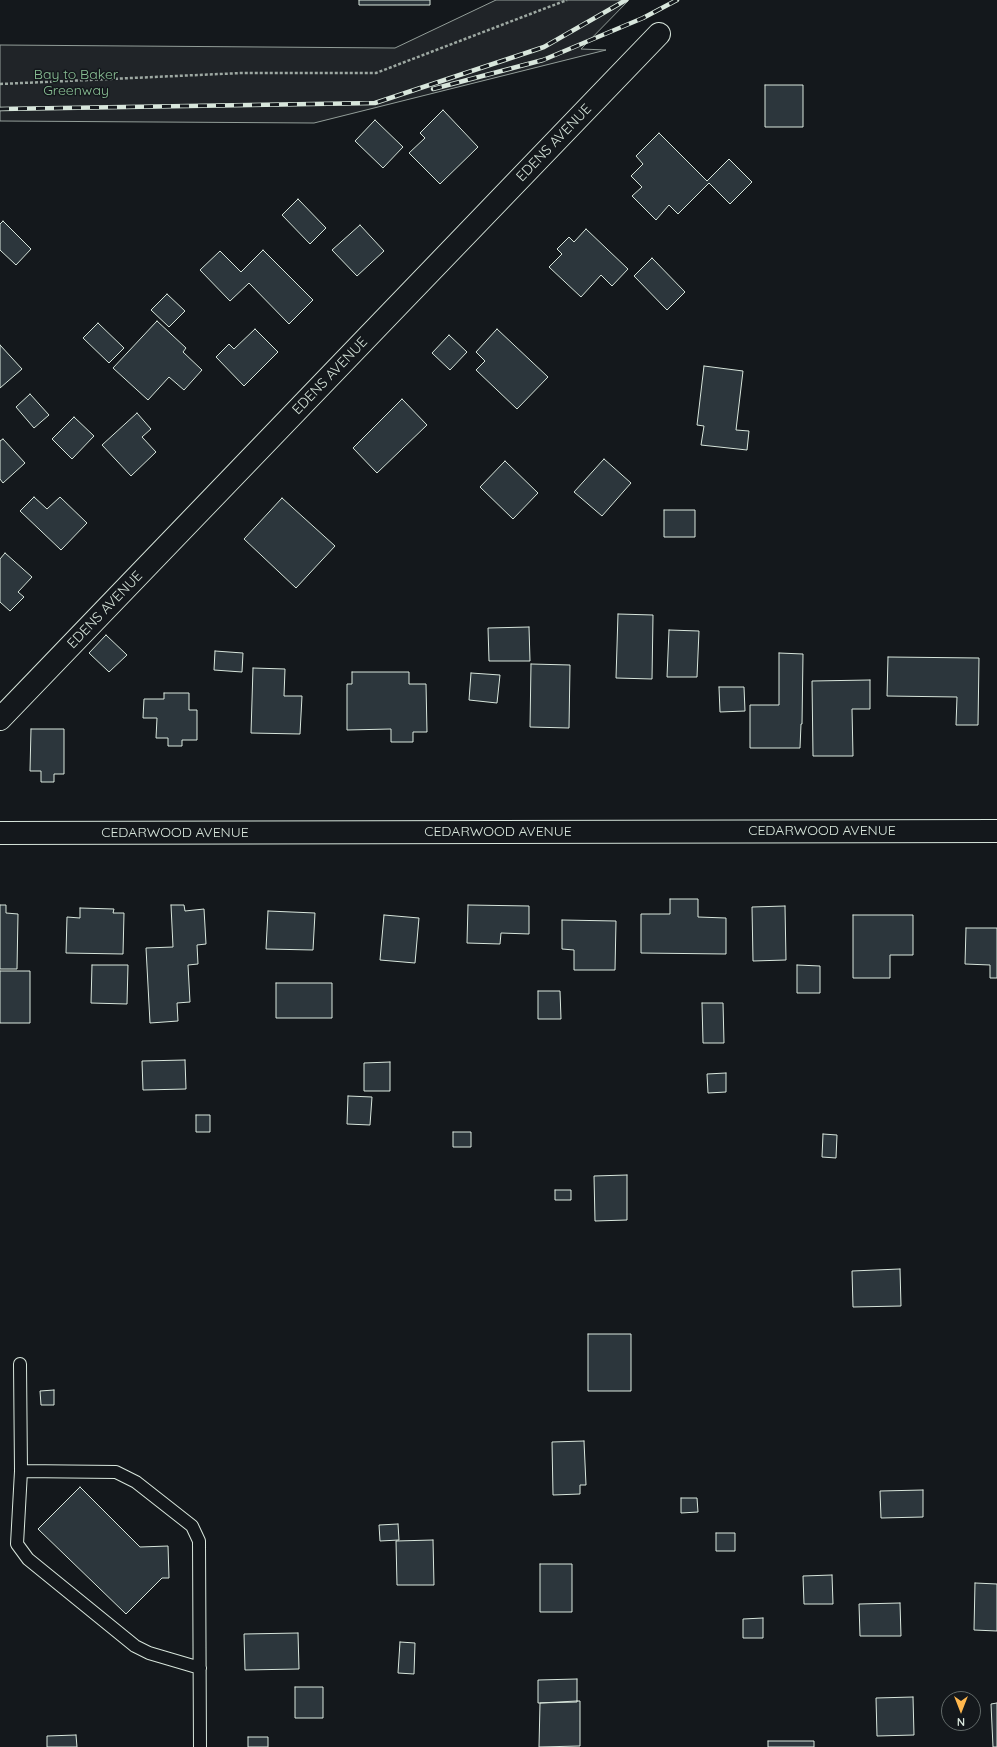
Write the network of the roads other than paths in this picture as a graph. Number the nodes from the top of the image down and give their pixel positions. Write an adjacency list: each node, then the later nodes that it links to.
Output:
1 (660, 34): 2 (street, EDENS AVENUE)
2 (0, 719)
3 (997, 831): 4 (street, CEDARWOOD AVENUE)
4 (0, 833)
5 (20, 1364): 6 (lane)
6 (21, 1471): 7 (lane); 7 (lane)
7 (200, 1668): 8 (lane)
8 (200, 1747)

